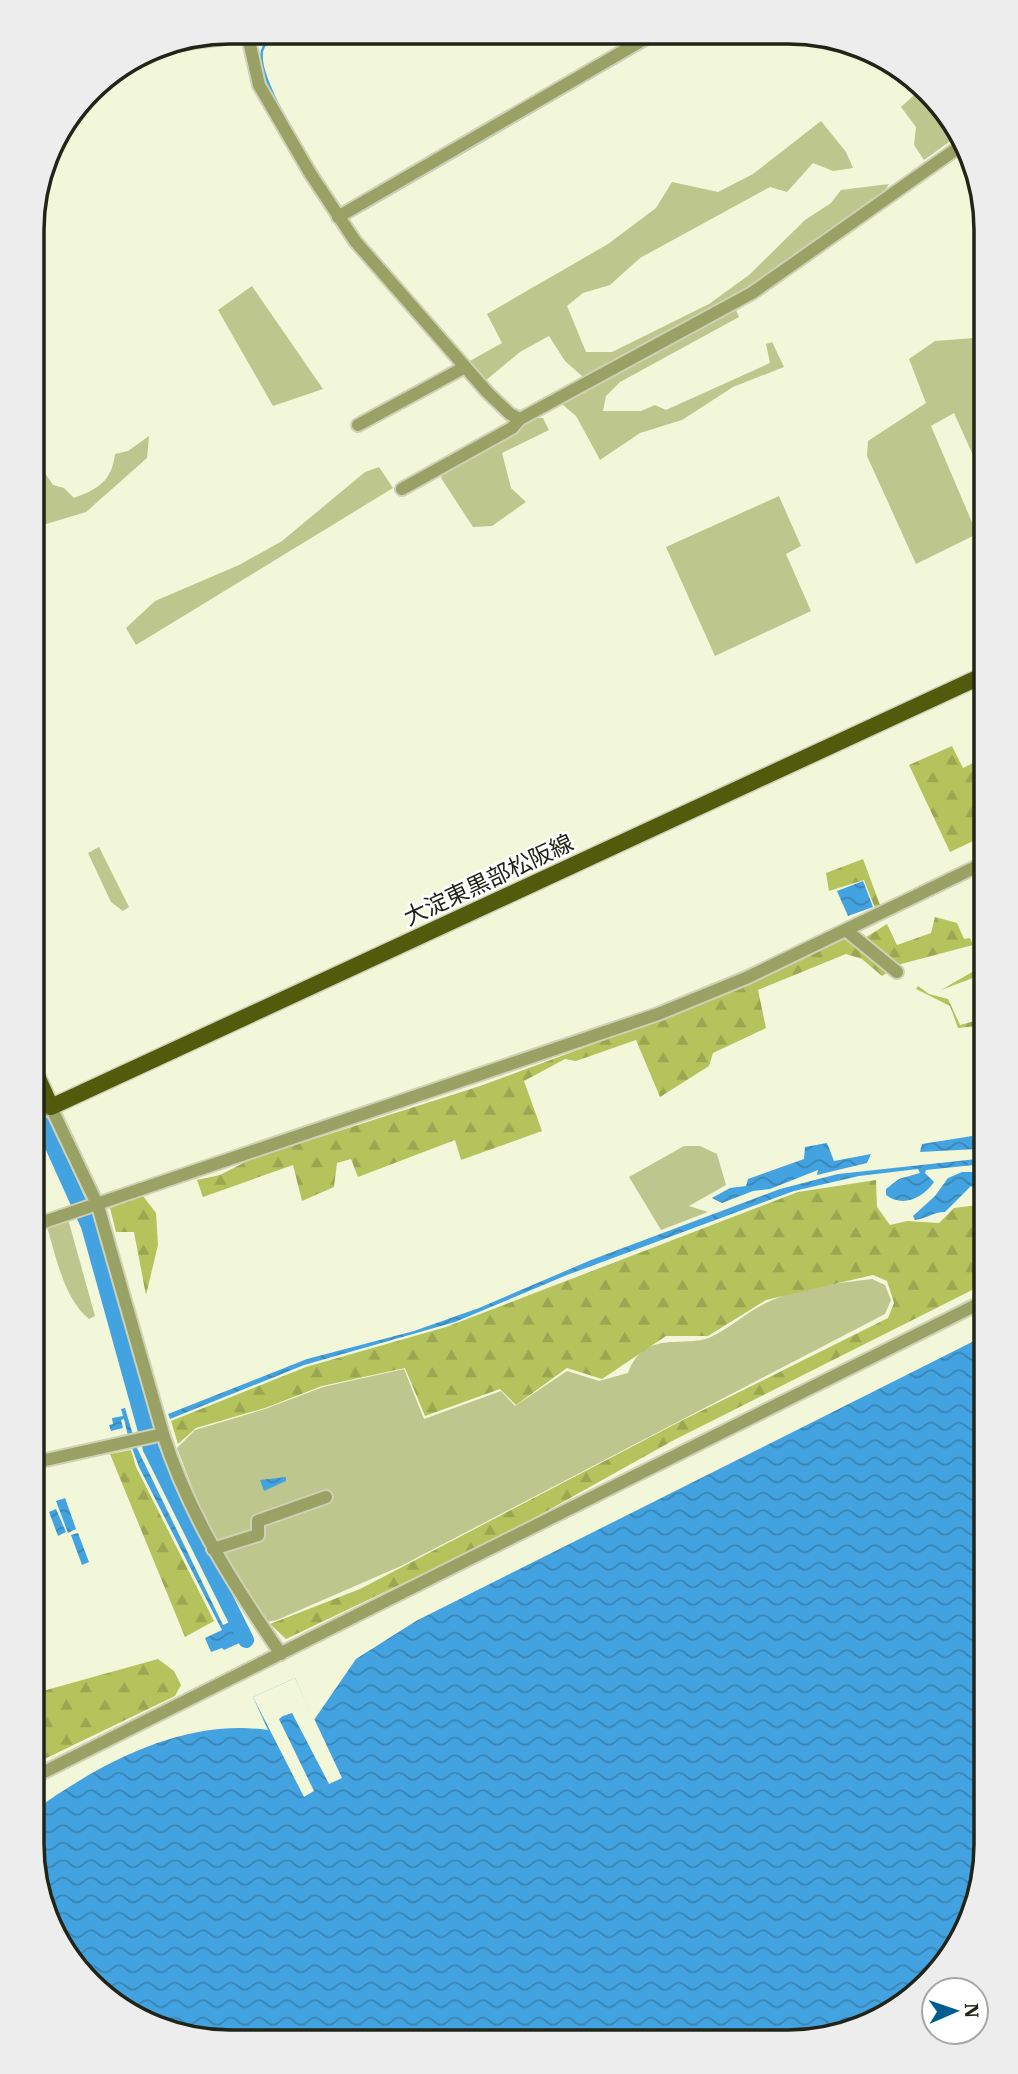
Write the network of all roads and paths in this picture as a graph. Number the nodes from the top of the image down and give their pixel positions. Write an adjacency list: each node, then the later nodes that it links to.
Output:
1 (249, 44): 4 (street)
2 (251, 44): 4 (street)
3 (636, 44): 6 (street)
4 (252, 47): 6 (street)
5 (955, 149): 8 (street)
6 (338, 217): 7 (street)
7 (465, 368): 8 (street); 9 (street)
8 (520, 419): 10 (street)
9 (358, 425)
10 (402, 489)
11 (974, 680): 15 (main road, 大淀東黒部松阪線)
12 (974, 868): 13 (street)
13 (848, 931): 14 (street); 17 (street)
14 (897, 972)
15 (44, 1111)
16 (44, 1118): 17 (street)
17 (88, 1208): 18 (street); 20 (street)
18 (44, 1222)
19 (974, 1306): 24 (street)
20 (160, 1435): 21 (street); 23 (street)
21 (44, 1460)
22 (326, 1497): 23 (street)
23 (213, 1549): 24 (street)
24 (281, 1654): 25 (street)
25 (44, 1772)

